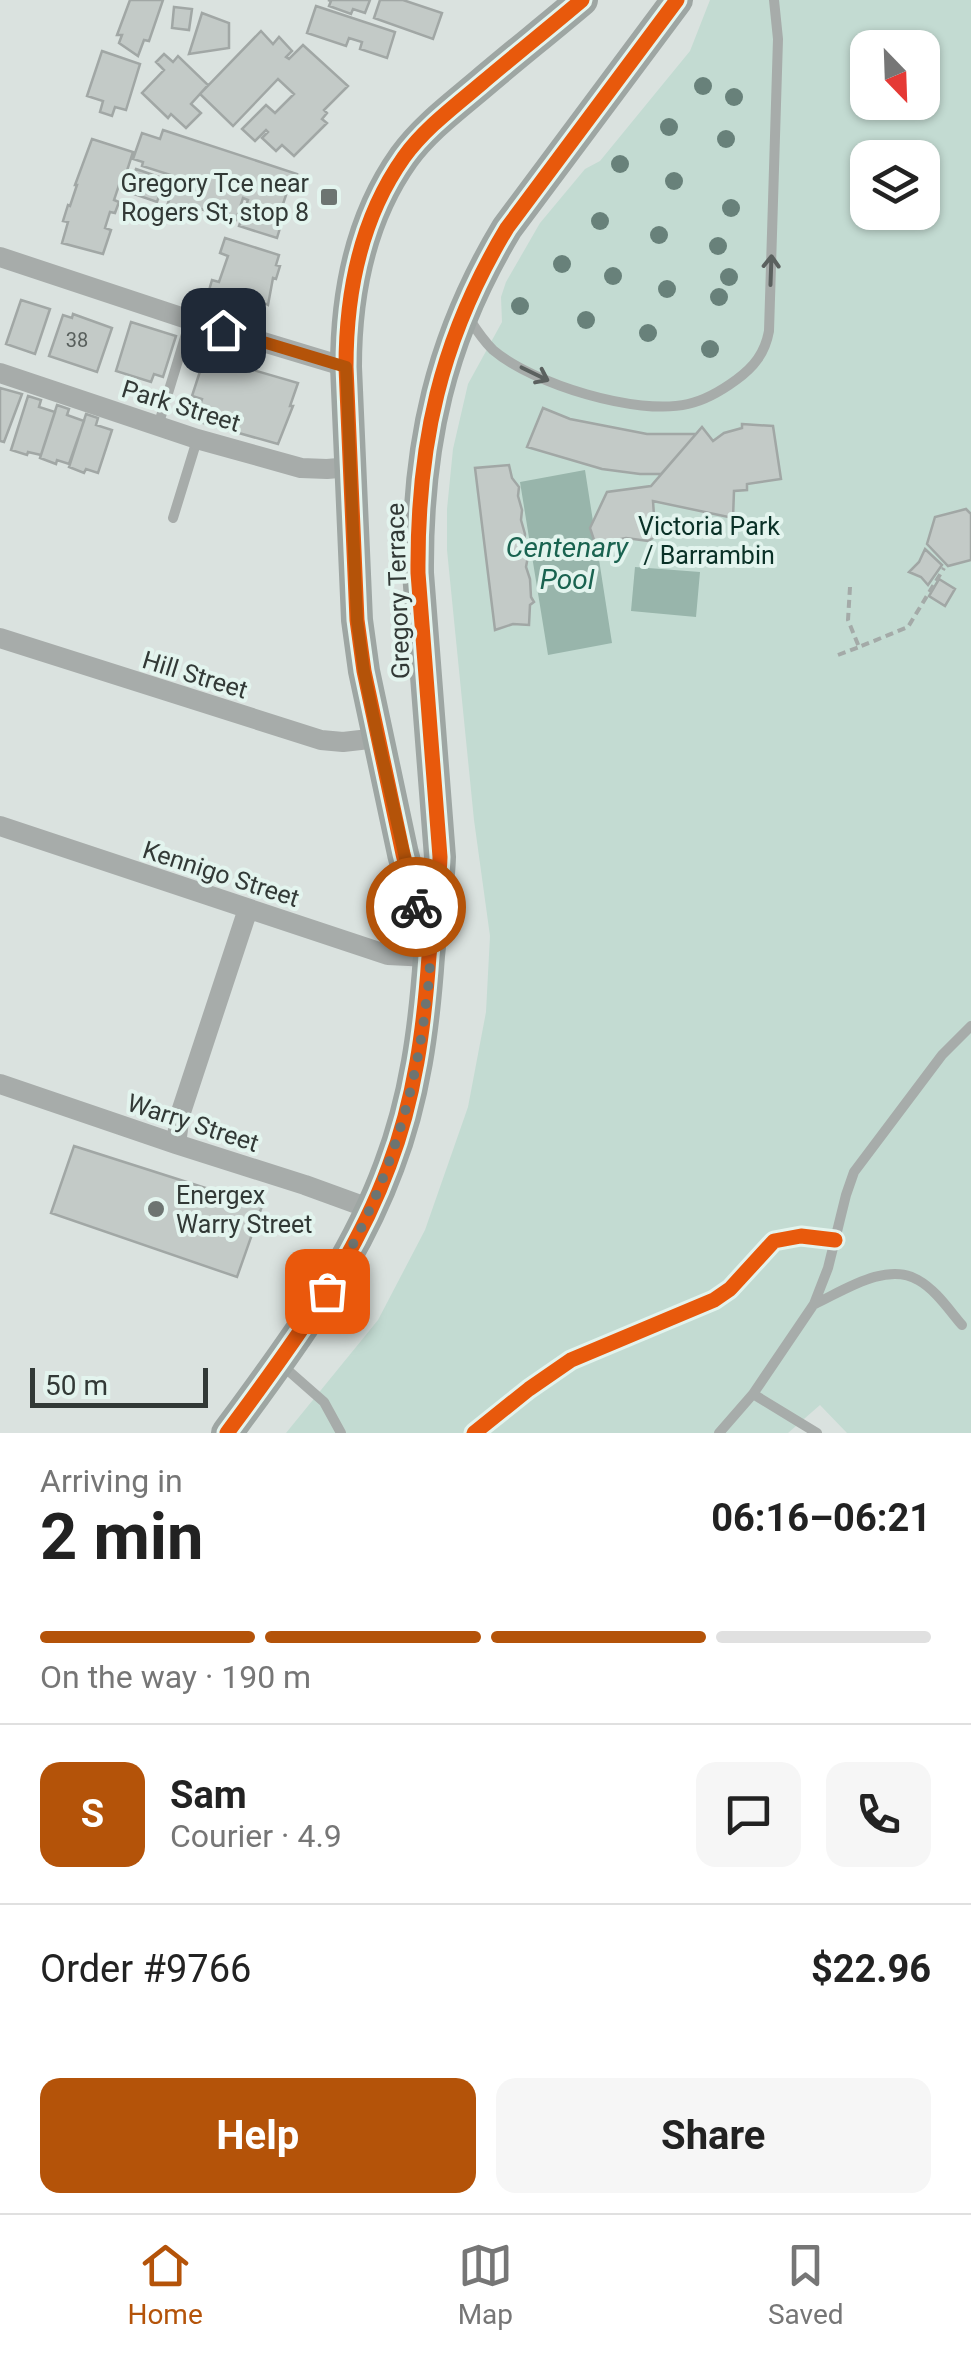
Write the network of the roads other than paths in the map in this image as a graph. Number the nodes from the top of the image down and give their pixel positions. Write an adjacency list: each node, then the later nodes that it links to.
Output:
1 (582, 0): 7 (main road, Gregory Terrace)
2 (774, 0): 5 (lane, one-way to 2)
3 (675, 1): 5 (main road, Gregory Terrace)
4 (0, 257): 6 (street)
5 (464, 311): 14 (main road, Gregory Terrace)
6 (190, 320): 7 (street); 9 (lane)
7 (346, 367): 11 (main road, Gregory Terrace)
8 (0, 373): 9 (street, Park Street)
9 (158, 426): 10 (street, Park Street)
10 (197, 439): 11 (street, Park Street); 12 (lane)
11 (350, 467): 15 (main road, Gregory Terrace)
12 (173, 518)
13 (0, 638): 15 (street, Hill Street)
14 (430, 733): 15 (main road); 18 (main road, Gregory Terrace)
15 (378, 738): 18 (main road, Gregory Terrace)
16 (0, 826): 17 (street, Kennigo Street)
17 (248, 909): 18 (street, Kennigo Street); 21 (street)
18 (429, 955): 22 (main road, Gregory Terrace)
19 (971, 1026): 23 (lane)
20 (0, 1084): 21 (street, Warry Street)
21 (176, 1144): 22 (street, Warry Street)
22 (370, 1209): 25 (main road, Gregory Terrace)
23 (814, 1304): 24 (lane); 26 (lane)
24 (962, 1325)
25 (279, 1362): 27 (main road, Gregory Terrace); 28 (lane)
26 (753, 1394): 29 (lane); 30 (lane)
27 (227, 1433)
28 (341, 1433)
29 (719, 1433)
30 (817, 1433)

